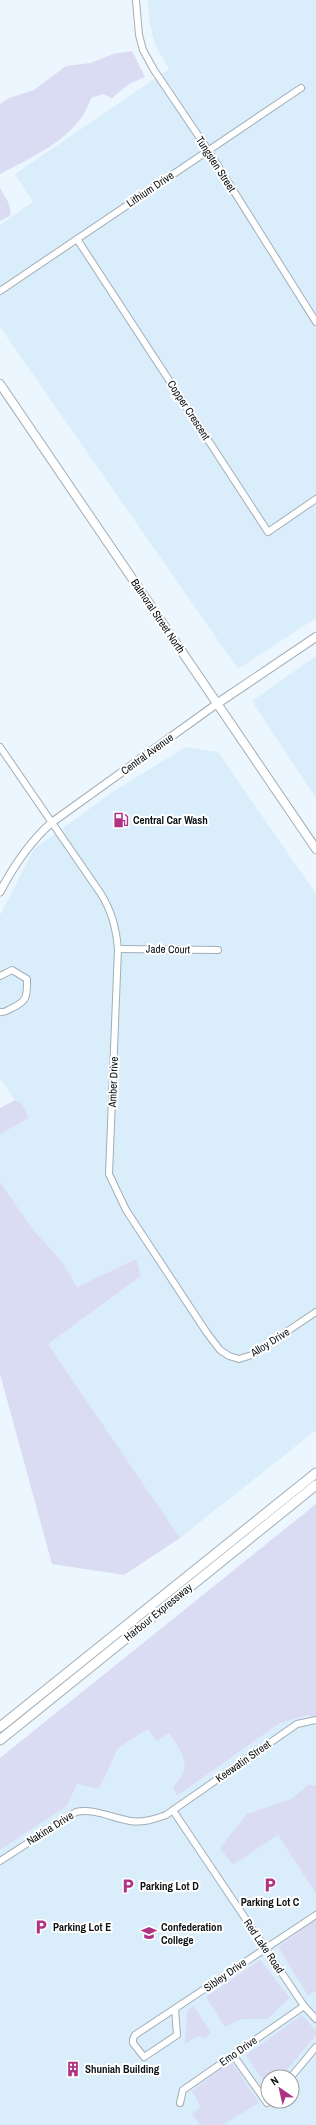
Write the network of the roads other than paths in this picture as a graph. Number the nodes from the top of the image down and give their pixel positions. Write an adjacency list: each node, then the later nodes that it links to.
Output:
1 (136, 0): 3 (street, Tungsten Street)
2 (301, 88): 3 (street, Lithium Drive)
3 (208, 150): 4 (street, Lithium Drive); 6 (street, Tungsten Street)
4 (77, 239): 5 (street, Lithium Drive); 8 (street, Copper Crescent)
5 (0, 291)
6 (316, 322)
7 (0, 384): 10 (main road, Balmoral Street North)
8 (316, 499)
9 (316, 637): 10 (main road, Central Avenue)
10 (218, 703): 12 (street, Central Avenue); 13 (main road, Balmoral Street North)
11 (0, 747): 12 (street, Amber Drive)
12 (52, 823): 14 (street, Central Avenue); 15 (street, Amber Drive)
13 (316, 849)
14 (0, 892)
15 (118, 949): 16 (street, Jade Court); 20 (street, Amber Drive)
16 (218, 950)
17 (0, 976): 18 (street)
18 (0, 1012)
19 (316, 1312): 20 (street, Alloy Drive)
20 (207, 1333)
21 (316, 1473): 24 (main road, Harbour Expressway)
22 (316, 1485): 25 (main road, Harbour Expressway)
23 (316, 1720): 26 (street, Keewatin Street)
24 (0, 1727)
25 (0, 1740)
26 (174, 1812): 27 (street, Nakina Drive); 29 (street, Red Lake Road)
27 (0, 1861)
28 (316, 1915): 29 (street, Sibley Drive)
29 (265, 1948): 30 (street, Red Lake Road); 31 (street, Sibley Drive)
30 (304, 2006): 32 (street, Red Lake Road); 34 (street, Emo Drive)
31 (175, 2009): 31 (street, Sibley Drive)
32 (316, 2019)
33 (316, 2046): 35 (street)
34 (233, 2055): 36 (street); 37 (street, Emo Drive)
35 (297, 2069)
36 (260, 2093)
37 (180, 2103)

